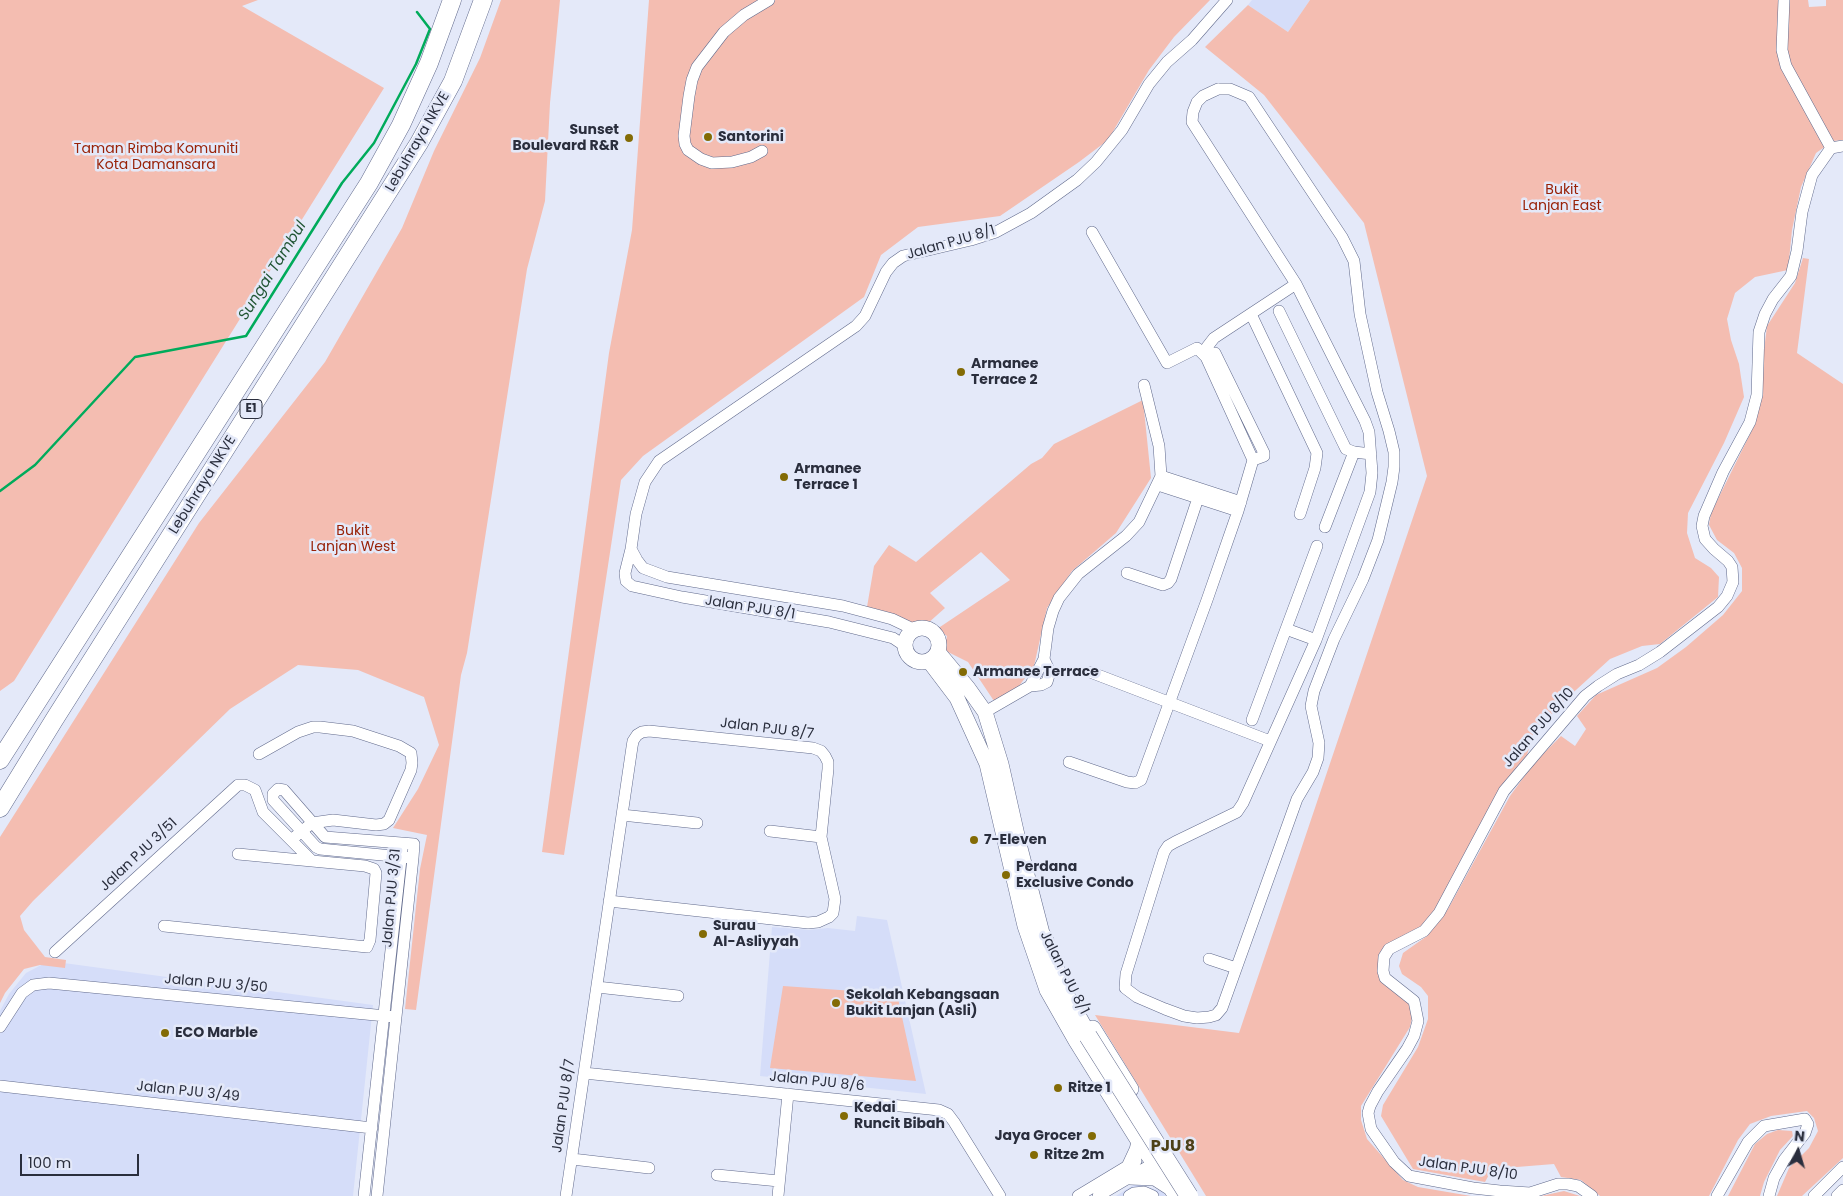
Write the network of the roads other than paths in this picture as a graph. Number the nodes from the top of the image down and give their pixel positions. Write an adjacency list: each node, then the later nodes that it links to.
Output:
1 (452, 0): 38 (highway, Lebuhraya NKVE / E1)
2 (482, 0): 40 (highway, Lebuhraya NKVE / E1)
3 (769, 0): 8 (street)
4 (1227, 0): 23 (street, Jalan PJU 8/1)
5 (1784, 0): 7 (street)
6 (1843, 146): 7 (street)
7 (1831, 148): 89 (street, Jalan PJU 8/10)
8 (762, 151)
9 (1092, 232): 13 (street)
10 (1296, 284): 12 (street); 16 (street); 59 (street)
11 (1279, 311): 15 (street)
12 (1251, 314): 13 (street); 20 (street)
13 (1211, 355): 19 (street)
14 (1144, 385): 17 (street)
15 (1354, 452): 16 (street); 21 (street)
16 (1371, 454): 29 (street)
17 (1159, 480): 18 (street); 19 (street); 34 (street)
18 (1198, 498): 19 (street); 24 (street)
19 (1239, 506): 33 (street)
20 (1300, 514)
21 (1326, 527)
22 (1317, 546): 27 (street)
23 (631, 549): 25 (street, Jalan PJU 8/1); 26 (street, Jalan PJU 8/1)
24 (1127, 573)
25 (667, 577): 26 (street); 28 (street, Jalan PJU 8/1)
26 (665, 594): 30 (street, Jalan PJU 8/1)
27 (1286, 629): 29 (street); 35 (street)
28 (913, 630): 30 (main road); 31 (main road)
29 (1316, 640): 36 (street)
30 (905, 646): 31 (main road)
31 (934, 657): 34 (main road, Jalan PJU 8/1); 49 (main road, Jalan PJU 8/1)
32 (1090, 672): 33 (street)
33 (1170, 703): 36 (street); 39 (street)
34 (986, 712): 49 (main road, Jalan PJU 8/1)
35 (1252, 720)
36 (1270, 741): 59 (street)
37 (259, 754): 42 (street)
38 (0, 760)
39 (1069, 762)
40 (0, 808)
41 (622, 815): 43 (street); 46 (street, Jalan PJU 8/7); 54 (street, Jalan PJU 8/7)
42 (312, 823): 45 (street); 45 (street); 48 (street)
43 (697, 823)
44 (770, 831): 46 (street)
45 (302, 832): 47 (street); 51 (street)
46 (821, 837): 54 (street, Jalan PJU 8/7)
47 (291, 840): 53 (street); 57 (street, Jalan PJU 3/51)
48 (402, 843): 51 (street, Jalan PJU 3/31); 52 (street, Jalan PJU 3/31)
49 (1012, 845): 56 (main road, Jalan PJU 8/1); 69 (main road, Jalan PJU 8/1)
50 (238, 854): 53 (street)
51 (401, 857): 52 (street); 62 (street, Jalan PJU 3/31)
52 (413, 858): 62 (street, Jalan PJU 3/31)
53 (312, 861): 55 (street)
54 (609, 901): 60 (street, Jalan PJU 8/7)
55 (164, 926)
56 (1043, 937): 68 (main road, Jalan PJU 8/1); 87 (highway, bridge)
57 (56, 952)
58 (1209, 959): 59 (street)
59 (1236, 968)
60 (597, 987): 61 (street); 64 (street, Jalan PJU 8/7)
61 (678, 996)
62 (390, 1016): 63 (street, Jalan PJU 3/50); 67 (street, Jalan PJU 3/31); 79 (street, Jalan PJU 3/31)
63 (0, 1027)
64 (584, 1074): 66 (street, Jalan PJU 8/6); 70 (street, Jalan PJU 8/7)
65 (0, 1086): 67 (street, Jalan PJU 3/49)
66 (788, 1094): 75 (street); 82 (street, Jalan PJU 8/6)
67 (372, 1128): 78 (street, Jalan PJU 3/31)
68 (1168, 1149): 69 (street); 88 (main road, Jalan PJU 8/1)
69 (1147, 1153): 73 (street); 73 (main road); 77 (main road, Jalan PJU 8/1)
70 (572, 1159): 72 (street); 80 (street, Jalan PJU 8/7)
71 (1843, 1167): 92 (street)
72 (649, 1168)
73 (1130, 1171): 77 (main road); 83 (street); 84 (street)
74 (718, 1174): 75 (street)
75 (779, 1181): 81 (street)
76 (1843, 1190): 93 (street)
77 (1174, 1193)
78 (364, 1196)
79 (377, 1196)
80 (566, 1196)
81 (778, 1196)
82 (1000, 1196)
83 (1078, 1196)
84 (1098, 1196)
85 (1129, 1196): 86 (street)
86 (1153, 1196)
87 (1189, 1196)
88 (1199, 1196)
89 (1592, 1196)
90 (1718, 1196): 91 (street)
91 (1768, 1196)
92 (1814, 1196)
93 (1837, 1196)

